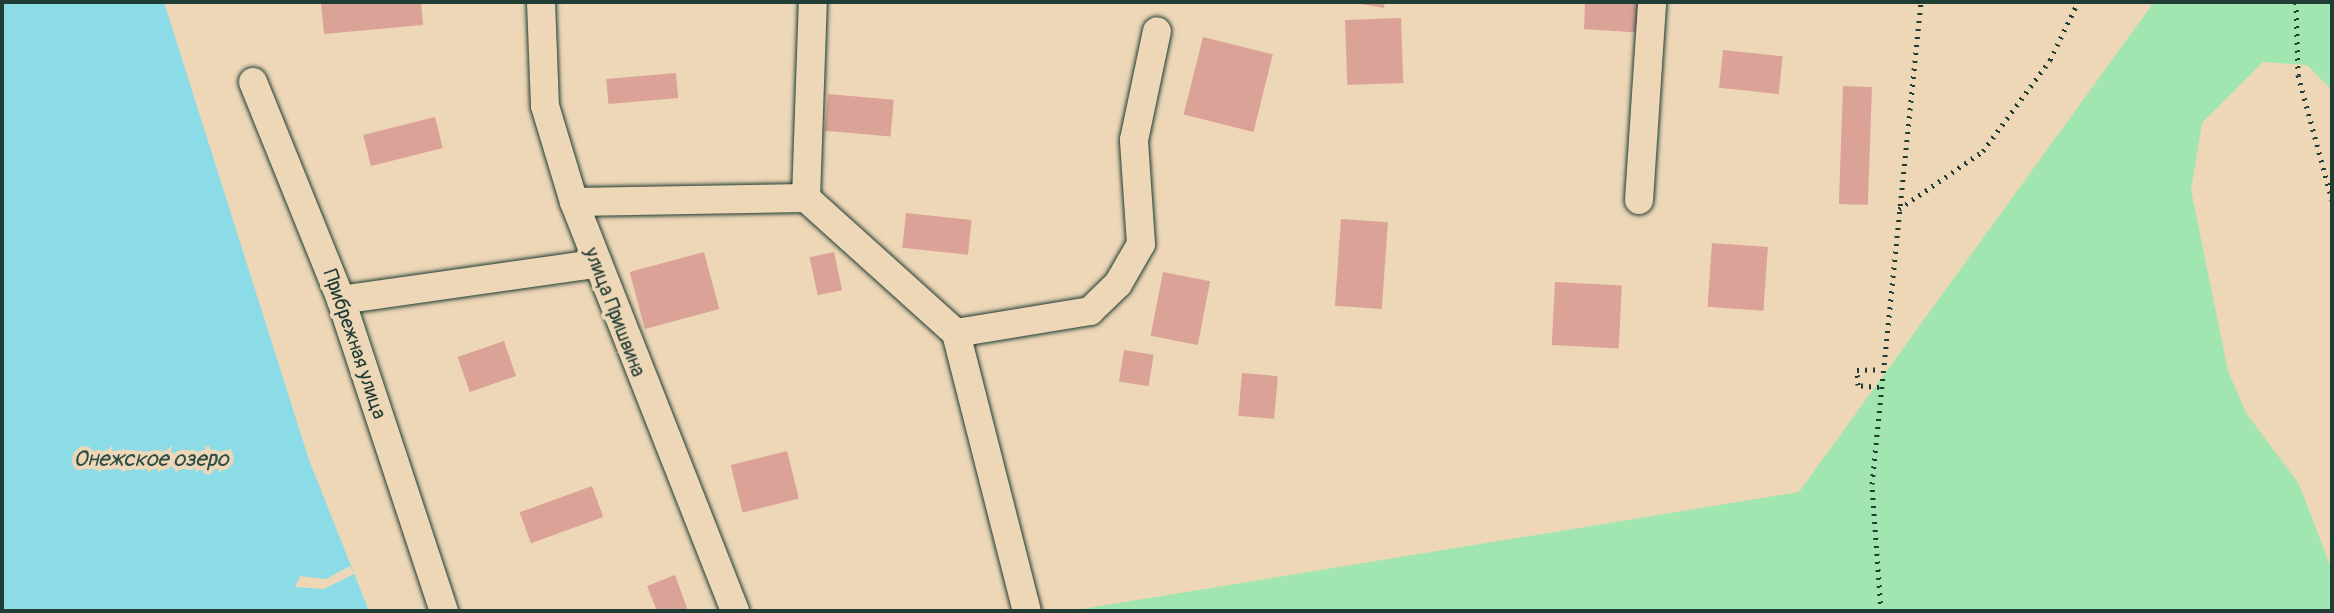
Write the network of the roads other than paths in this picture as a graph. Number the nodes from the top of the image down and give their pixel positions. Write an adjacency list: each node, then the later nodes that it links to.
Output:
1 (541, 2): 8 (street, улица Пришвина)
2 (813, 2): 6 (street)
3 (1652, 2): 7 (street)
4 (1157, 31): 11 (street)
5 (253, 82): 10 (street, Прибрежная улица)
6 (806, 198): 8 (street); 11 (street)
7 (1639, 200)
8 (574, 202): 9 (street, улица Пришвина)
9 (595, 264): 10 (street); 13 (street, улица Пришвина)
10 (341, 300): 12 (street, Прибрежная улица)
11 (956, 333): 14 (street)
12 (444, 611)
13 (735, 611)
14 (1027, 611)

